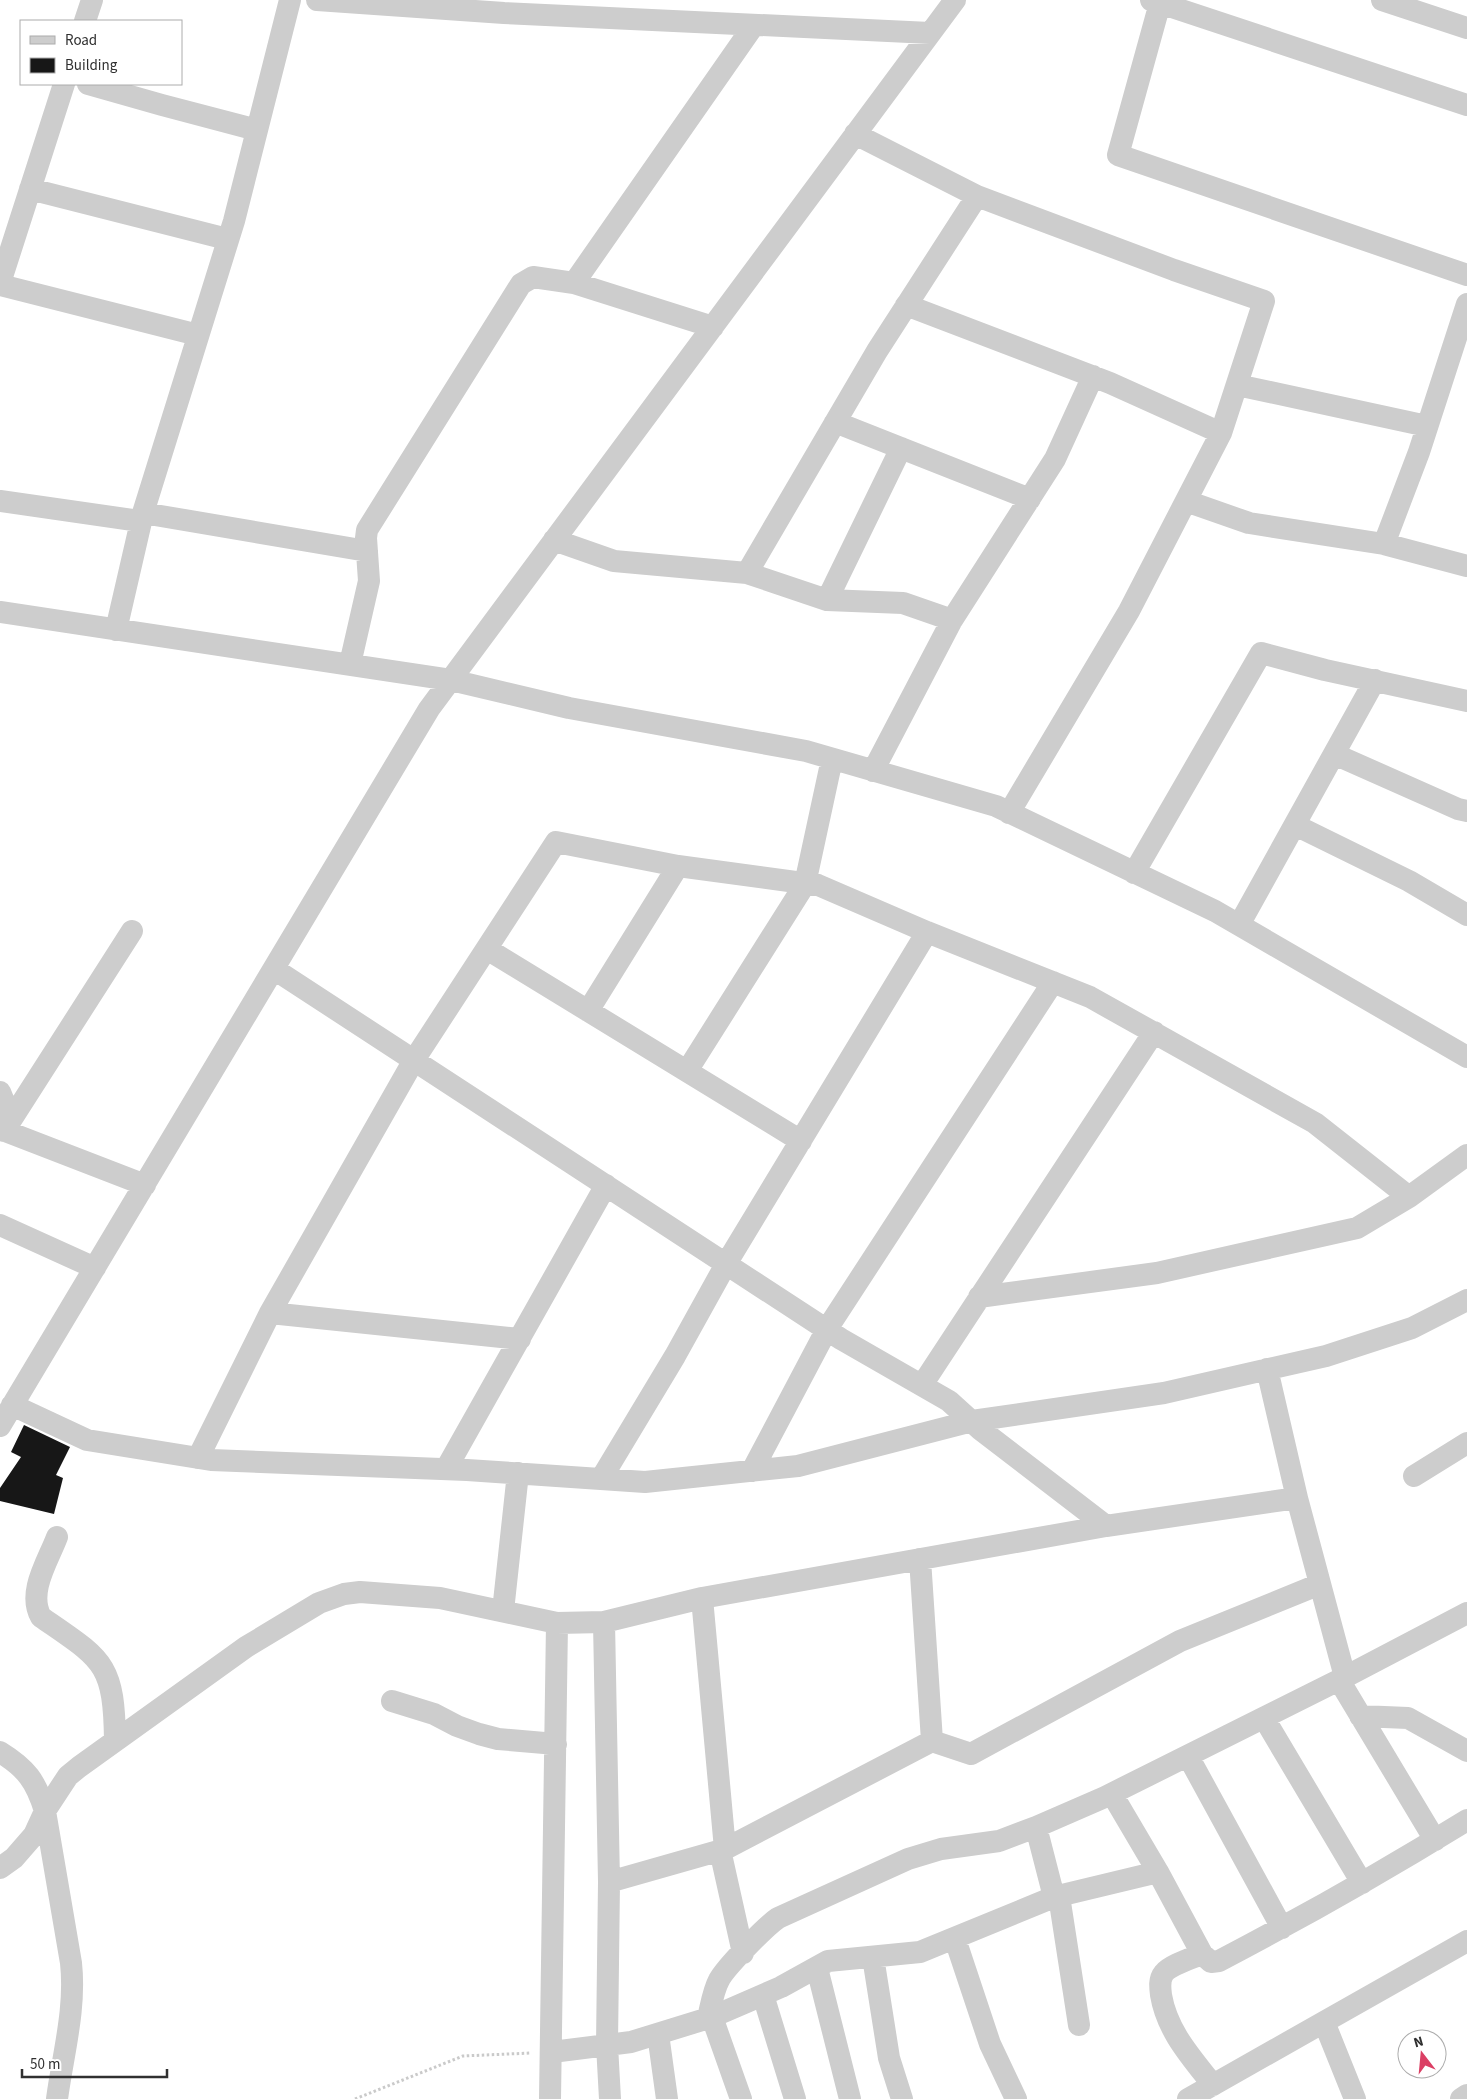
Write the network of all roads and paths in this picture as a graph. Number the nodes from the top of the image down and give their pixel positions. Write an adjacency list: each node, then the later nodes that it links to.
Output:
1 (92, 0): 8 (street)
2 (290, 0): 15 (street)
3 (317, 0): 7 (street)
4 (955, 0): 11 (street)
5 (1382, 0): 9 (street)
6 (1156, 1): 14 (street); 20 (street)
7 (549, 8): 10 (street)
8 (85, 20)
9 (1465, 23)
10 (754, 25): 11 (street); 21 (street)
11 (930, 34): 16 (street)
12 (64, 85): 17 (street)
13 (91, 85): 15 (street)
14 (1467, 105)
15 (257, 130): 19 (street)
16 (855, 134): 18 (street); 25 (street)
17 (30, 189): 19 (street); 22 (street)
18 (977, 196): 24 (street); 28 (street)
19 (227, 239): 26 (street)
20 (1467, 275)
21 (574, 283): 25 (street); 39 (street)
22 (0, 284): 26 (street)
23 (1467, 304): 30 (street)
24 (906, 305): 27 (street); 29 (street)
25 (713, 327): 37 (street)
26 (198, 335): 36 (street)
27 (1093, 376): 31 (street); 33 (street)
28 (1237, 385): 30 (street); 31 (street)
29 (836, 422): 32 (street); 41 (street)
30 (1428, 426): 38 (street)
31 (1221, 433): 35 (street)
32 (901, 448): 33 (street); 42 (street)
33 (1030, 499): 44 (street)
34 (0, 501): 36 (street)
35 (1186, 501): 38 (street); 54 (street)
36 (142, 517): 39 (street); 45 (street)
37 (554, 540): 41 (street); 47 (street)
38 (1384, 544): 40 (street)
39 (367, 551): 46 (street)
40 (1467, 566)
41 (747, 573): 42 (street)
42 (827, 600): 44 (street)
43 (0, 612): 45 (street)
44 (952, 620): 52 (street)
45 (116, 630): 46 (street)
46 (350, 664): 47 (street)
47 (451, 680): 51 (street); 64 (street)
48 (1375, 680): 49 (street); 50 (street); 57 (street)
49 (1467, 701)
50 (1334, 754): 53 (street); 55 (street)
51 (832, 759): 52 (street); 58 (street)
52 (873, 771): 54 (street)
53 (1467, 810)
54 (1009, 813): 57 (street)
55 (1295, 825): 59 (street); 60 (street)
56 (678, 866): 58 (street); 63 (street); 66 (street)
57 (1134, 873): 60 (street)
58 (805, 884): 62 (street); 70 (street)
59 (1467, 915)
60 (1239, 925): 68 (street)
61 (132, 931): 72 (street)
62 (927, 932): 65 (street); 73 (street)
63 (487, 949): 66 (street); 69 (street)
64 (274, 968): 69 (street); 75 (street)
65 (1053, 982): 67 (street); 84 (street)
66 (588, 1011): 70 (street)
67 (1154, 1032): 77 (street); 81 (street)
68 (1467, 1057)
69 (414, 1060): 76 (street); 83 (street)
70 (686, 1071): 73 (street)
71 (0, 1092): 72 (street)
72 (5, 1126): 75 (street)
73 (801, 1141): 79 (street)
74 (1467, 1155): 77 (street)
75 (145, 1184): 80 (street)
76 (606, 1186): 79 (street); 85 (street)
77 (1408, 1197): 81 (street)
78 (3, 1231): 80 (street)
79 (726, 1264): 84 (street); 97 (street)
80 (95, 1268): 88 (street)
81 (979, 1297): 87 (street)
82 (1467, 1300): 86 (street)
83 (270, 1313): 85 (street); 92 (street)
84 (827, 1329): 87 (street); 94 (street)
85 (520, 1339): 93 (street)
86 (1267, 1369): 89 (street); 98 (street)
87 (922, 1385): 89 (street)
88 (12, 1405): 90 (street); 92 (street)
89 (972, 1421): 94 (street); 99 (street)
90 (0, 1426)
91 (1467, 1443): 96 (street)
92 (198, 1458): 93 (street)
93 (446, 1469): 95 (street)
94 (752, 1471): 97 (street)
95 (518, 1473): 97 (street); 104 (street)
96 (1414, 1476)
97 (601, 1479)
98 (1297, 1498): 99 (street); 102 (street)
99 (1106, 1526): 101 (street)
100 (57, 1537): 112 (street)
101 (920, 1559): 103 (street); 113 (street)
102 (1320, 1584): 108 (street); 113 (street)
103 (702, 1598): 106 (street); 123 (street)
104 (503, 1611): 107 (street); 112 (street)
105 (1467, 1612): 108 (street)
106 (604, 1622): 107 (street); 126 (street)
107 (557, 1623): 114 (street)
108 (1342, 1678): 110 (street); 111 (street)
109 (392, 1701): 114 (street)
110 (1360, 1716): 115 (street); 122 (street)
111 (1264, 1718): 117 (street); 127 (street)
112 (115, 1741): 119 (street)
113 (932, 1741): 123 (street)
114 (556, 1744): 142 (street)
115 (1467, 1751)
116 (0, 1752): 119 (street)
117 (1188, 1756): 118 (street); 129 (street)
118 (1112, 1794): 121 (street); 125 (street)
119 (45, 1810): 124 (street); 145 (street)
120 (1467, 1820): 122 (street)
121 (1036, 1827): 128 (street); 132 (street)
122 (1435, 1840): 127 (street)
123 (723, 1850): 126 (street); 132 (street)
124 (0, 1868)
125 (1158, 1872): 128 (street); 133 (street)
126 (609, 1882): 141 (street)
127 (1362, 1883): 129 (street)
128 (1057, 1897): 130 (street); 139 (street)
129 (1282, 1928): 133 (street)
130 (955, 1939): 134 (street); 154 (street)
131 (1467, 1941): 138 (street)
132 (742, 1953): 137 (street)
133 (1202, 1954): 143 (street)
134 (874, 1957): 135 (street); 153 (street)
135 (817, 1968): 136 (street); 152 (street)
136 (763, 1995): 137 (street); 151 (street)
137 (710, 2017): 140 (street); 150 (street)
138 (1324, 2022): 143 (street); 156 (street)
139 (1079, 2025)
140 (658, 2034): 141 (street); 149 (street)
141 (607, 2045): 142 (street); 148 (street)
142 (552, 2052): 146 (path); 147 (street)
143 (1211, 2091): 155 (street)
144 (1467, 2095): 157 (street)
145 (57, 2099)
146 (356, 2099)
147 (550, 2099)
148 (610, 2099)
149 (667, 2099)
150 (741, 2099)
151 (796, 2099)
152 (850, 2099)
153 (902, 2099)
154 (1016, 2099)
155 (1188, 2099)
156 (1355, 2099)
157 (1461, 2099)

